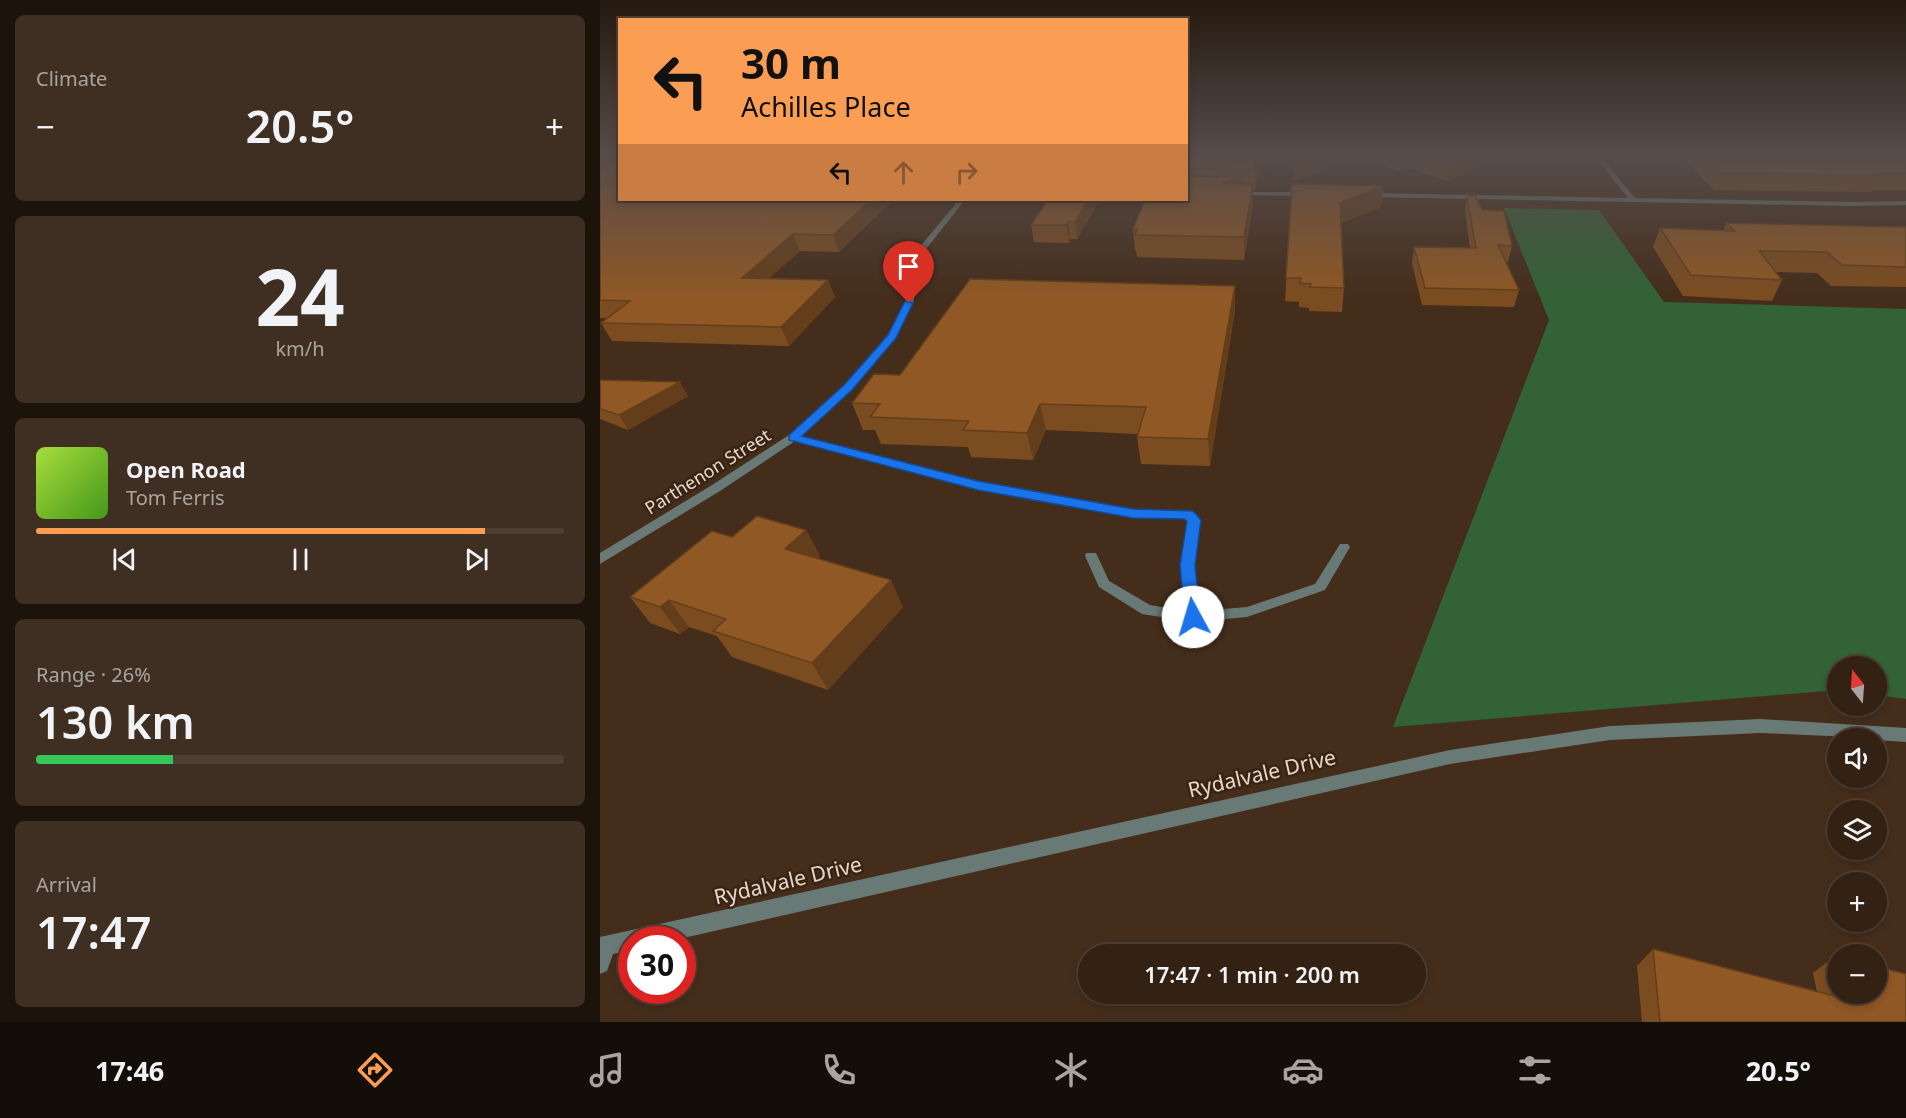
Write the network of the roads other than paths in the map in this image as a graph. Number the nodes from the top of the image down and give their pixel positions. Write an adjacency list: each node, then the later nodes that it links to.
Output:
1 (961, 202): 4 (street, Parthenon Street)
2 (1684, 202): 3 (street)
3 (1906, 203)
4 (793, 437): 7 (street, Parthenon Street); 8 (street)
5 (1344, 547): 8 (street)
6 (1091, 556): 8 (street)
7 (600, 559)
8 (1193, 617)
9 (1906, 735): 10 (street, Rydalvale Drive)
10 (695, 926)
11 (618, 946): 12 (street)
12 (602, 952)

